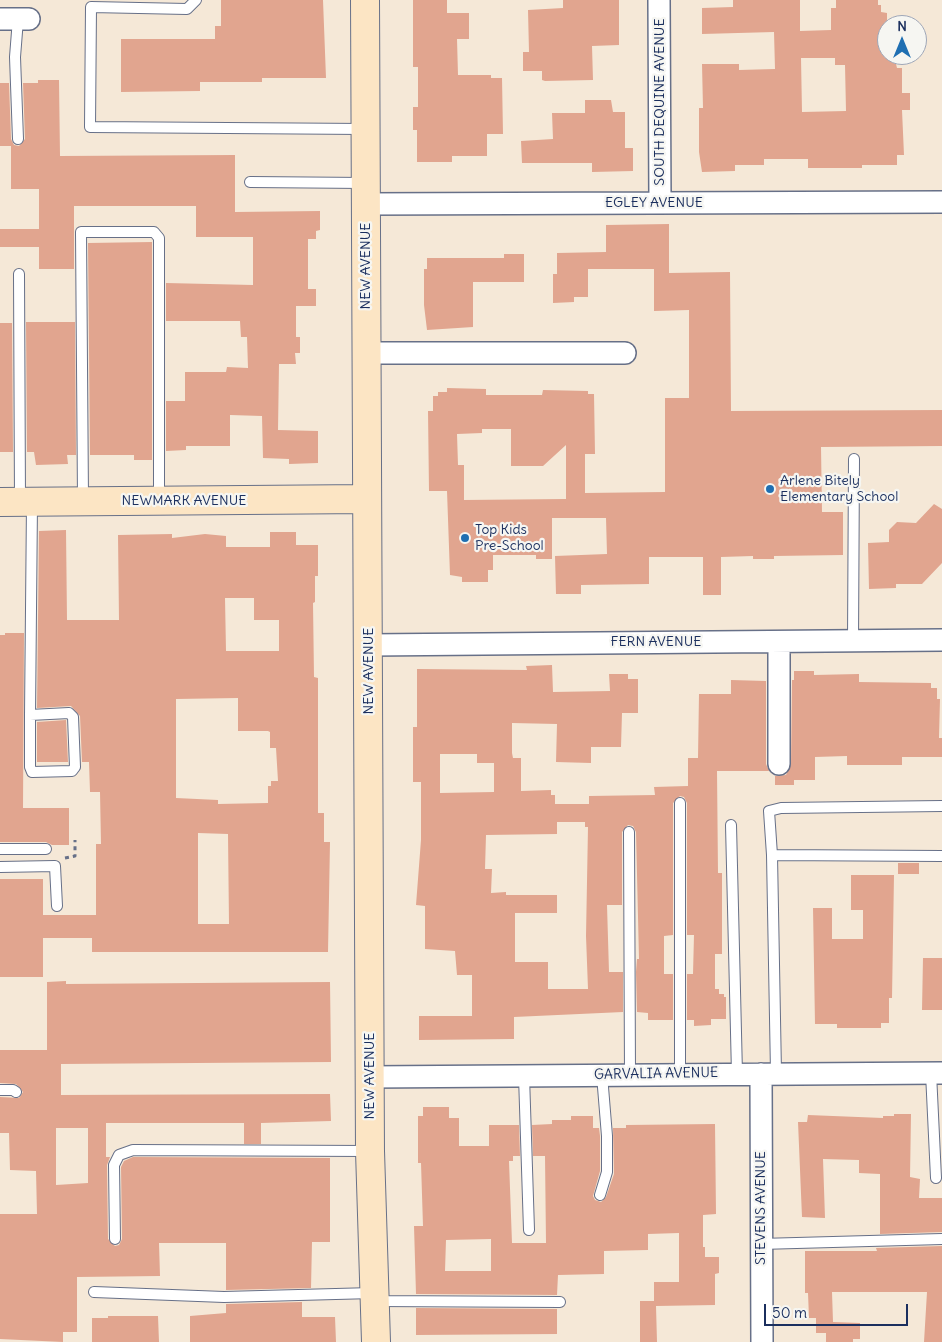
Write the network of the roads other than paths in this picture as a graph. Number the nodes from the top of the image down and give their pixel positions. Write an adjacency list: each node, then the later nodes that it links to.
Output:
1 (196, 0): 5 (lane)
2 (365, 0): 5 (street, NEW AVENUE)
3 (659, 0): 10 (street, SOUTH DEQUINE AVENUE)
4 (16, 19): 6 (lane)
5 (366, 128): 8 (street, NEW AVENUE)
6 (18, 139)
7 (250, 182): 8 (lane)
8 (366, 194): 10 (street, EGLEY AVENUE); 12 (street, NEW AVENUE)
9 (942, 202): 10 (street, EGLEY AVENUE)
10 (660, 203)
11 (18, 274): 18 (lane)
12 (366, 353): 13 (street); 15 (street, NEW AVENUE)
13 (625, 353)
14 (854, 459): 20 (lane)
15 (368, 499): 17 (street, NEWMARK AVENUE); 22 (street, NEW AVENUE)
16 (83, 501): 17 (street, NEWMARK AVENUE); 17 (lane); 18 (street, NEWMARK AVENUE)
17 (159, 501)
18 (17, 502): 23 (lane)
19 (942, 640): 20 (street, FERN AVENUE)
20 (853, 641): 21 (street, FERN AVENUE)
21 (779, 642): 22 (street, FERN AVENUE); 24 (street)
22 (369, 645): 42 (street, NEW AVENUE)
23 (30, 715): 23 (lane)
24 (778, 764)
25 (680, 803): 37 (lane)
26 (942, 806): 31 (lane)
27 (731, 825): 38 (lane)
28 (629, 832): 36 (lane)
29 (0, 849): 30 (lane)
30 (46, 849)
31 (772, 856): 32 (lane); 39 (lane)
32 (942, 856)
33 (0, 867): 34 (lane)
34 (57, 906)
35 (937, 1073): 39 (street, GARVALIA AVENUE); 46 (lane)
36 (630, 1074): 37 (street, GARVALIA AVENUE); 40 (street, GARVALIA AVENUE)
37 (680, 1074): 38 (street, GARVALIA AVENUE)
38 (737, 1074): 39 (street, GARVALIA AVENUE)
39 (769, 1074): 51 (street, STEVENS AVENUE)
40 (602, 1075): 41 (street, GARVALIA AVENUE); 47 (lane)
41 (524, 1076): 42 (street, GARVALIA AVENUE); 48 (lane)
42 (369, 1077): 45 (street, NEW AVENUE)
43 (0, 1090): 44 (lane)
44 (16, 1092)
45 (370, 1151): 49 (lane); 53 (street, NEW AVENUE)
46 (936, 1178)
47 (600, 1195)
48 (528, 1230)
49 (115, 1239)
50 (942, 1239): 51 (lane)
51 (760, 1244): 56 (street, STEVENS AVENUE)
52 (94, 1292): 53 (lane)
53 (376, 1297): 54 (lane); 55 (street, NEW AVENUE)
54 (560, 1302)
55 (376, 1342)
56 (762, 1342)

